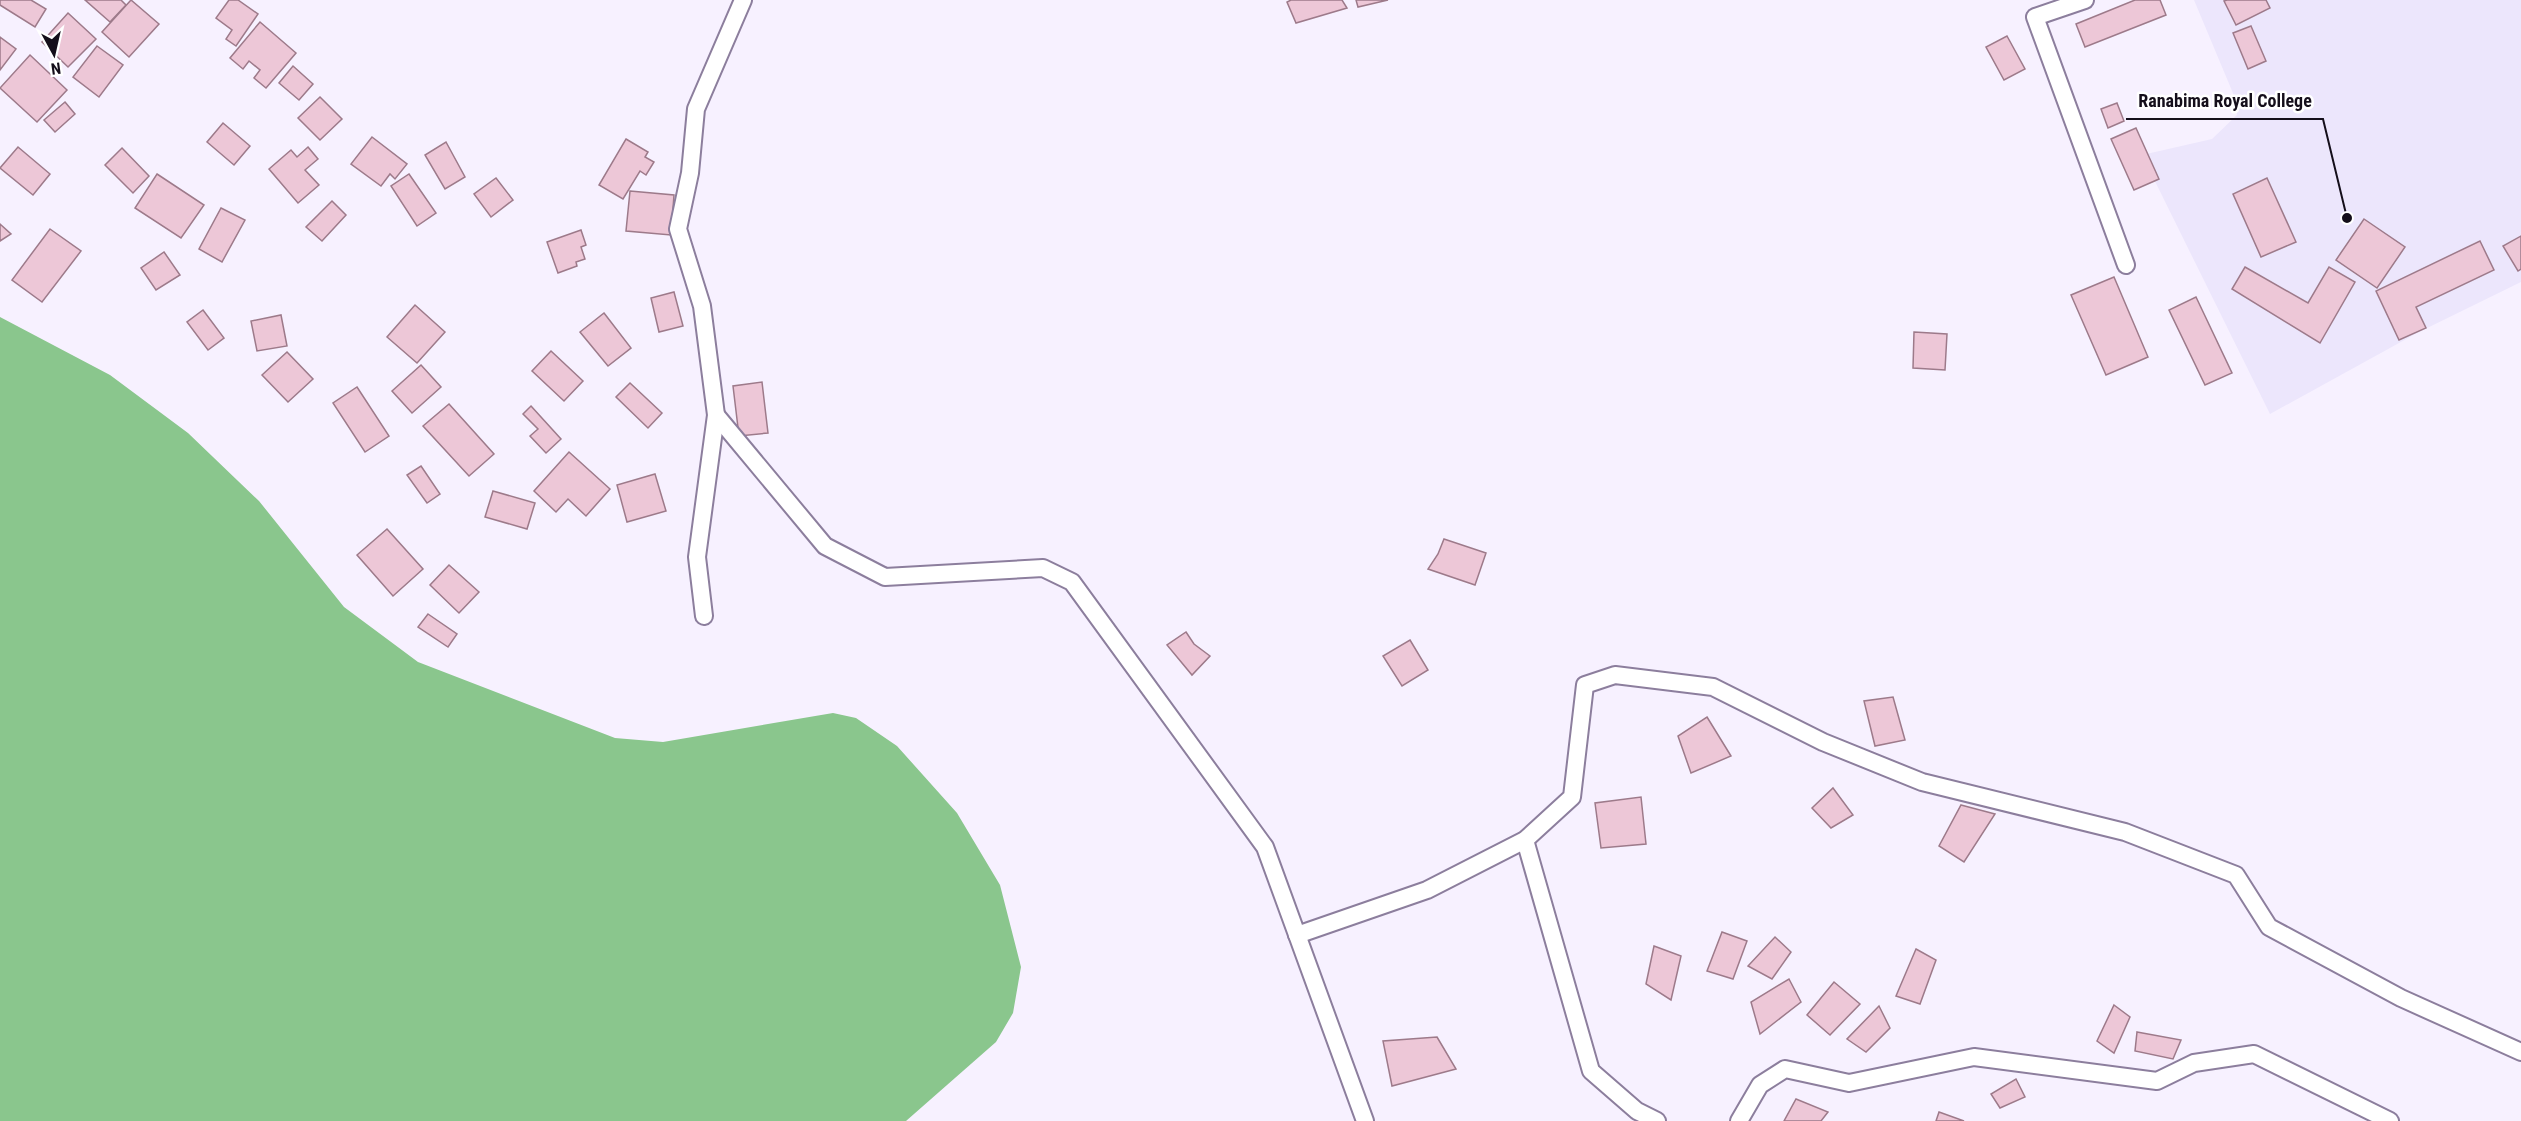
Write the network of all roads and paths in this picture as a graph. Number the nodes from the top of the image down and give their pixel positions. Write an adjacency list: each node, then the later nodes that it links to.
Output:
1 (743, 0): 4 (street)
2 (2085, 0): 3 (street)
3 (2126, 266)
4 (716, 416): 5 (street); 7 (street)
5 (704, 616)
6 (1525, 840): 7 (street); 8 (street); 10 (street)
7 (1297, 935): 9 (street)
8 (2521, 1052)
9 (1365, 1121)
10 (1657, 1121)
11 (1739, 1121): 12 (street)
12 (2390, 1121)

